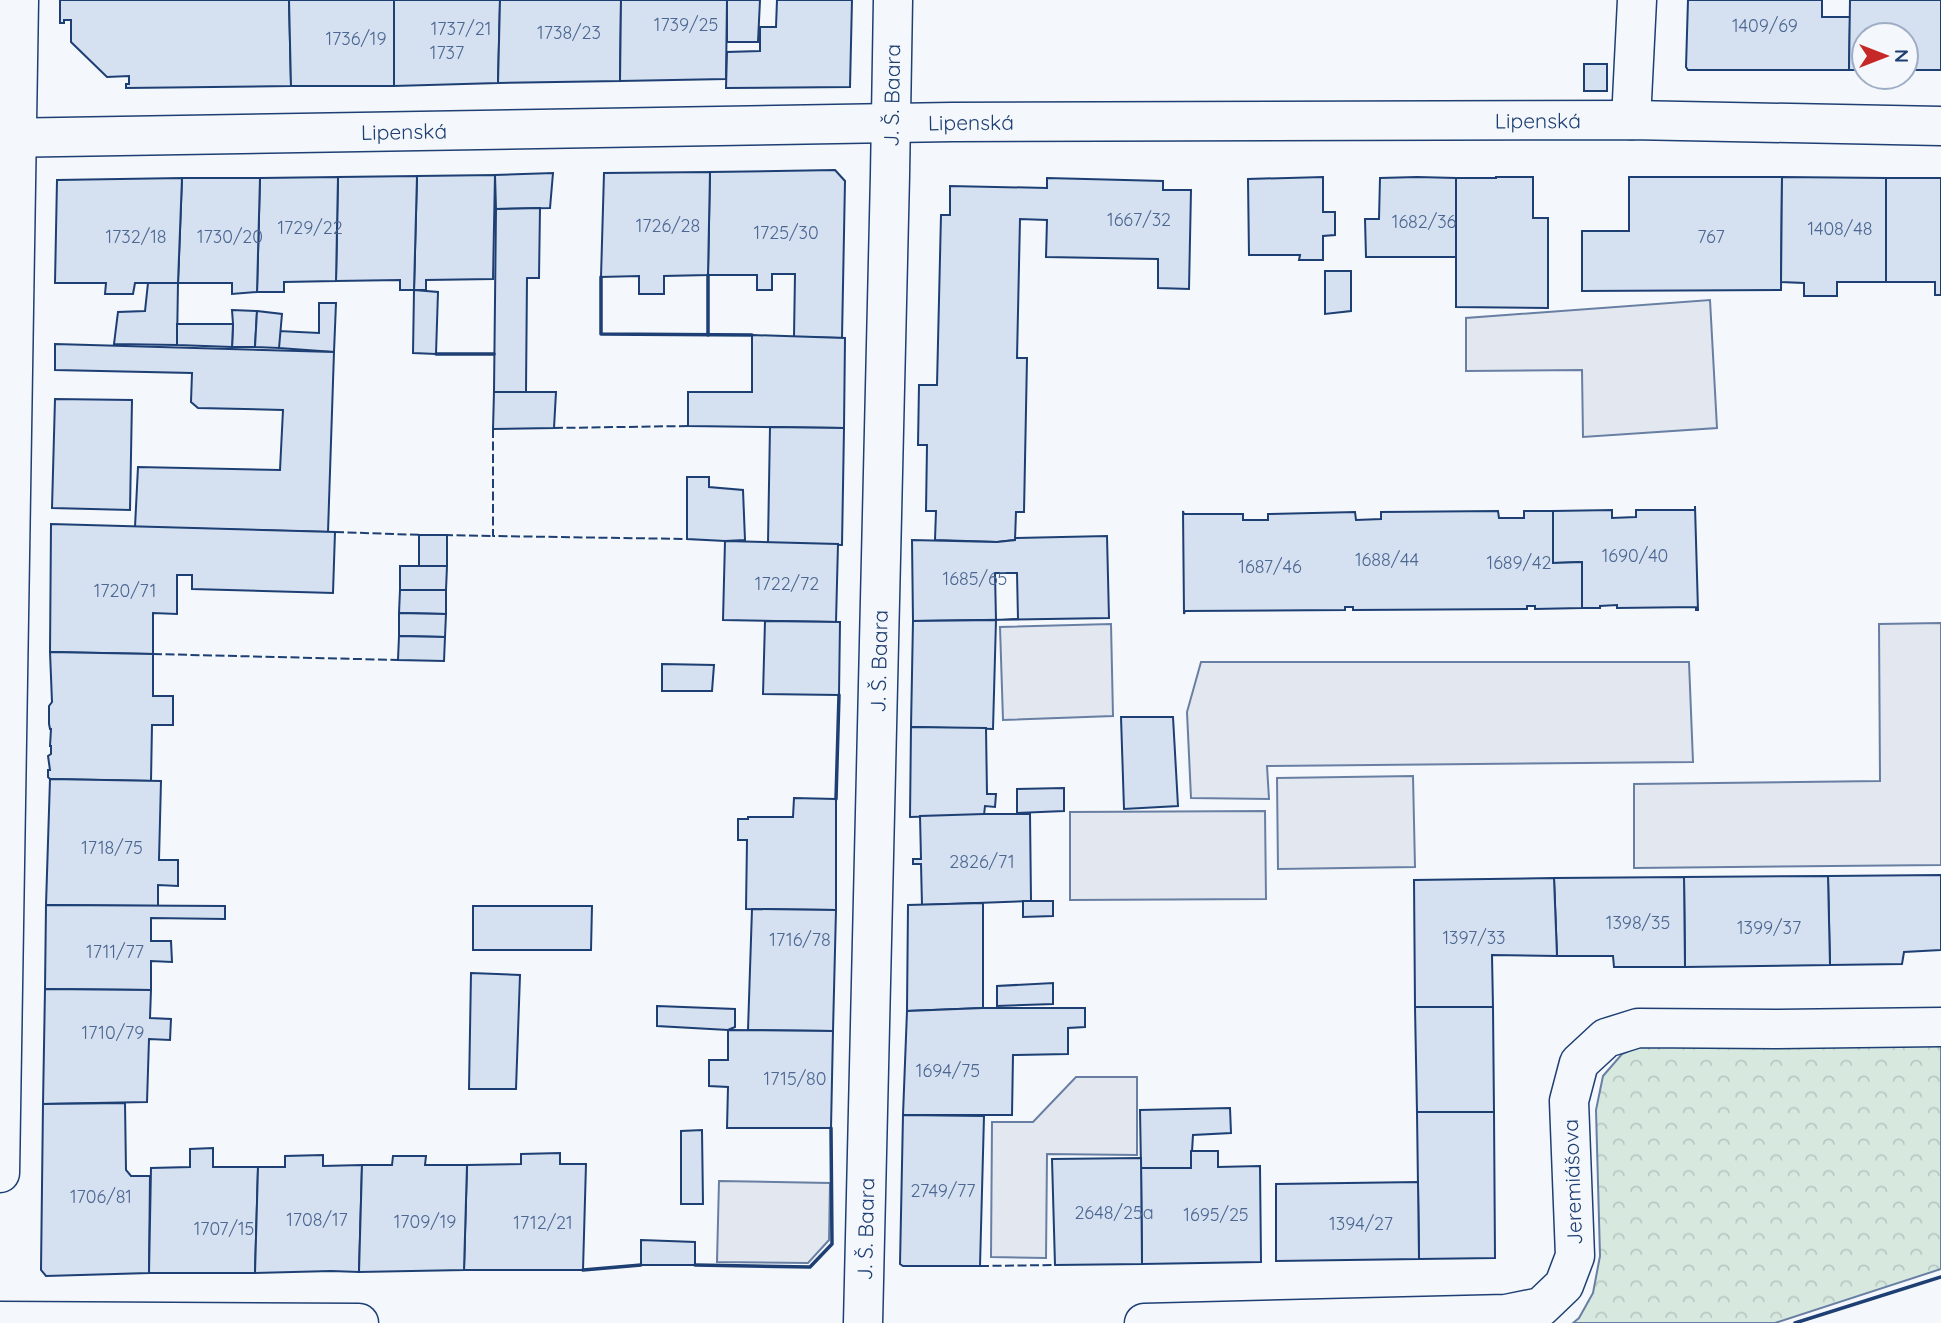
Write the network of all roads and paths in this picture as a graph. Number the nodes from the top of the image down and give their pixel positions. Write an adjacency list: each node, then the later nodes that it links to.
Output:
1 (19, 0): 7 (street)
2 (893, 0): 5 (street, J. Š. Baara)
3 (1637, 0): 4 (street)
4 (1631, 120): 5 (street, Lipenská); 6 (street, Lipenská)
5 (891, 122): 7 (street, Lipenská); 12 (street, J. Š. Baara)
6 (1941, 126)
7 (9, 138): 9 (street)
8 (1941, 1027): 13 (street, Jeremiášova)
9 (0, 1172)
10 (0, 1321): 11 (street)
11 (359, 1323)
12 (863, 1323)
13 (1144, 1323)

